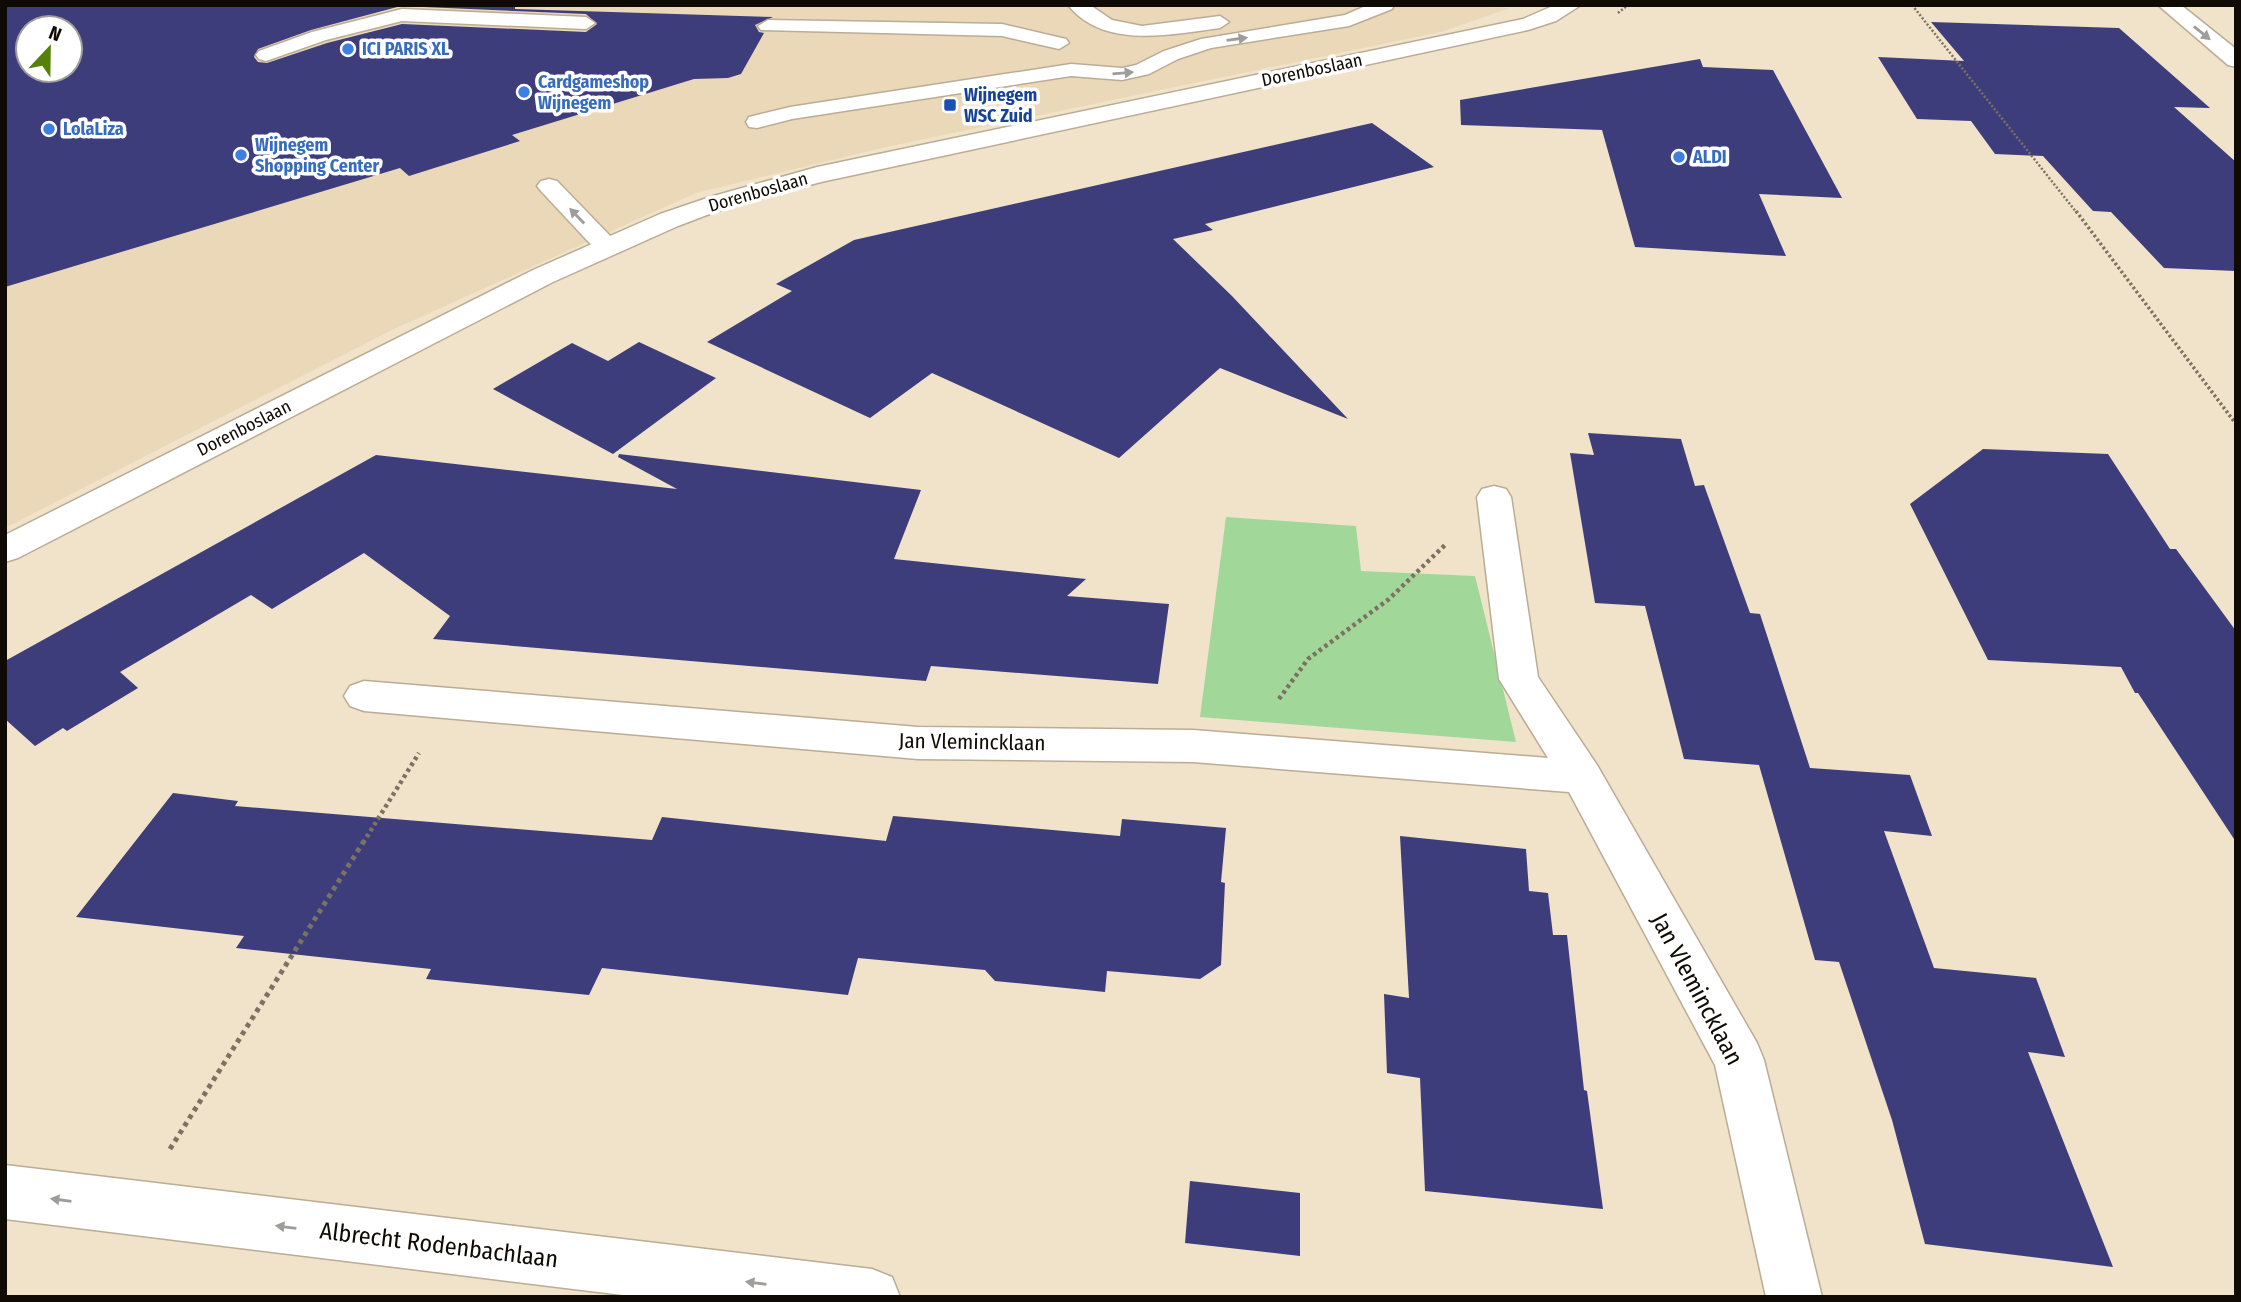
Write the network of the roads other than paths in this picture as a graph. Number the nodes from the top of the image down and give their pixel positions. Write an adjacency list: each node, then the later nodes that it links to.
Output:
1 (1385, 5): 10 (lane, one-way to 1)
2 (1571, 5): 13 (street, Dorenboslaan)
3 (2168, 5): 9 (street, one-way to 9)
4 (1268, 15): 6 (lane)
5 (586, 23): 7 (lane)
6 (1063, 26): 8 (lane); 10 (lane)
7 (561, 31)
8 (765, 31)
9 (2236, 60)
10 (1071, 70): 11 (lane)
11 (757, 122)
12 (549, 186): 13 (lane, one-way to 12)
13 (606, 246): 15 (street, Dorenboslaan)
14 (1494, 496): 17 (street, Jan Vlemincklaan)
15 (5, 550)
16 (364, 696): 17 (street, Jan Vlemincklaan)
17 (1581, 777): 20 (street, Jan Vlemincklaan)
18 (5, 1192): 19 (street, Albrecht Rodenbachlaan, one-way to 18)
19 (872, 1297)
20 (1794, 1297)

